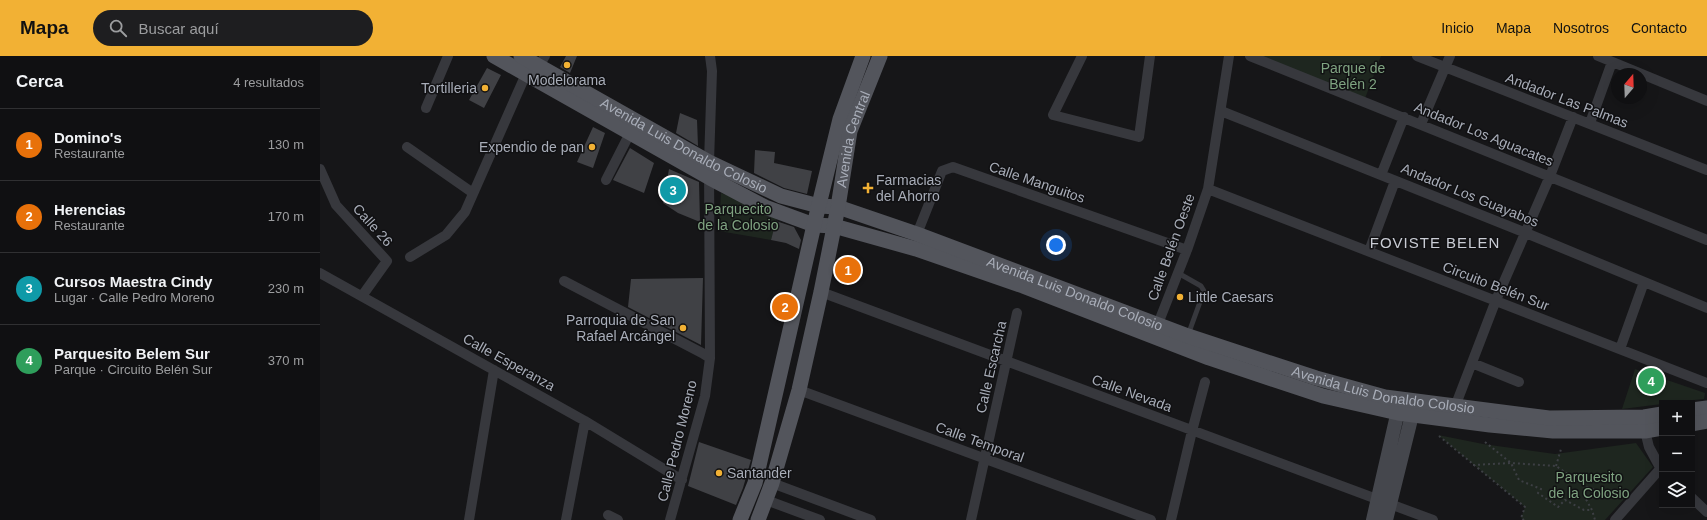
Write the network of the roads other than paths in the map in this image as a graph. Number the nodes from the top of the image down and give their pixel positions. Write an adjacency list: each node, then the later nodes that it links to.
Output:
1 (448, 56): 19 (street)
2 (494, 56): 16 (main road)
3 (521, 56): 16 (main road, Avenida Luis Donaldo Colosio)
4 (710, 56): 27 (street, Calle Pedro Moreno)
5 (863, 56): 37 (main road, Avenida Central)
6 (880, 56): 38 (main road, Avenida Central)
7 (1082, 56): 8 (street)
8 (1150, 56)
9 (1229, 56): 20 (street, Calle Belén Oeste)
10 (1250, 56): 14 (street, Andador Los Aguacates)
11 (1417, 56): 17 (street, Andador Las Palmas)
12 (1450, 56): 17 (street)
13 (1598, 56): 15 (street)
14 (1264, 59): 21 (street, Andador Los Aguacates)
15 (1612, 62): 18 (street); 24 (street)
16 (537, 65): 25 (main road); 27 (main road, Avenida Luis Donaldo Colosio); 36 (street)
17 (1445, 67): 22 (street, Andador Las Palmas); 23 (street)
18 (1707, 101)
19 (426, 108)
20 (1221, 111): 30 (street, Andador Los Guayabos); 35 (street, Calle Belén Oeste)
21 (1404, 117): 23 (street, Andador Los Aguacates); 30 (street)
22 (1573, 117): 24 (street, Andador Las Palmas); 31 (street)
23 (1421, 124): 31 (street, Andador Los Aguacates)
24 (1590, 124): 29 (street, Andador Las Palmas)
25 (630, 132): 32 (main road); 33 (street)
26 (408, 147): 36 (street)
27 (709, 162): 32 (street, Calle Pedro Moreno); 37 (main road, Avenida Luis Donaldo Colosio)
28 (320, 169): 52 (street, Calle 26)
29 (1707, 170)
30 (1381, 175): 34 (street, Andador Los Guayabos)
31 (1550, 176): 41 (street); 43 (street, Andador Los Aguacates)
32 (710, 178): 39 (main road); 59 (street, Calle Pedro Moreno)
33 (606, 180)
34 (1395, 181): 41 (street, Andador Los Guayabos); 45 (street)
35 (1208, 189): 44 (street, Calle Belén Oeste); 45 (street, Circuito Belén Sur)
36 (473, 193): 46 (street)
37 (819, 206): 38 (main road, Avenida Luis Donaldo Colosio); 39 (main road, Avenida Central)
38 (838, 207): 40 (main road, Avenida Central); 42 (main road, Avenida Luis Donaldo Colosio)
39 (814, 225): 40 (main road); 92 (main road, Avenida Central)
40 (834, 226): 51 (main road, Avenida Central); 56 (main road)
41 (1526, 233): 50 (street, Andador Los Guayabos); 53 (street)
42 (916, 234): 44 (street, Calle Manguitos); 56 (main road, Avenida Luis Donaldo Colosio)
43 (1707, 240)
44 (1187, 250): 48 (street, Calle Belén Oeste)
45 (1369, 251): 53 (street, Circuito Belén Sur)
46 (410, 257)
47 (320, 273): 52 (street, Calle Esperanza)
48 (1178, 273): 56 (street, Calle Belén Oeste); 57 (lane)
49 (564, 281): 59 (street)
50 (1644, 282): 54 (street, Andador Los Guayabos); 58 (street)
51 (821, 292): 60 (street, Calle Nevada); 66 (main road, Avenida Central)
52 (362, 296): 62 (street, Calle Esperanza)
53 (1496, 300): 58 (street, Circuito Belén Sur); 61 (street)
54 (1707, 308)
55 (1017, 314): 60 (street, Calle Escarcha)
56 (1155, 331): 57 (main road, Avenida Luis Donaldo Colosio); 68 (main road)
57 (1188, 336): 68 (main road, Avenida Luis Donaldo Colosio)
58 (1620, 349): 65 (street, Circuito Belén Sur)
59 (710, 358): 81 (street, Calle Pedro Moreno)
60 (1006, 361): 76 (street, Calle Nevada); 78 (street, Calle Escarcha)
61 (1472, 363): 64 (street); 70 (street)
62 (494, 370): 72 (street, Calle Esperanza); 88 (street)
63 (1206, 382): 76 (street)
64 (1519, 382)
65 (1707, 383)
66 (799, 390): 78 (street, Calle Temporal); 82 (main road, Avenida Central)
67 (1707, 408): 69 (main road)
68 (1404, 409): 70 (main road); 85 (street)
69 (1695, 410)
70 (1453, 413): 71 (main road, Avenida Luis Donaldo Colosio); 77 (main road)
71 (1659, 414)
72 (585, 421): 81 (street, Calle Esperanza); 89 (street)
73 (1707, 421): 74 (main road)
74 (1695, 423)
75 (1659, 429): 77 (main road)
76 (1192, 431): 85 (street, Calle Nevada); 98 (street)
77 (1645, 431): 79 (street)
78 (984, 458): 96 (street, Calle Escarcha); 97 (street, Calle Temporal)
79 (1659, 466)
80 (1659, 472): 102 (street)
81 (682, 480): 91 (street, Calle Pedro Moreno)
82 (772, 483): 83 (main road, Avenida Central); 95 (street)
83 (766, 500): 93 (main road, Avenida Central); 94 (street)
84 (1695, 501): 86 (street)
85 (1384, 502): 99 (street); 100 (street); 101 (street, Calle Nevada)
86 (1707, 512)
87 (608, 515): 90 (street)
88 (469, 520)
89 (566, 520)
90 (618, 520)
91 (670, 520)
92 (740, 520)
93 (758, 520)
94 (820, 520)
95 (871, 520)
96 (971, 520)
97 (1151, 520)
98 (1171, 520)
99 (1373, 520)
100 (1386, 520)
101 (1433, 520)
102 (1615, 520)

